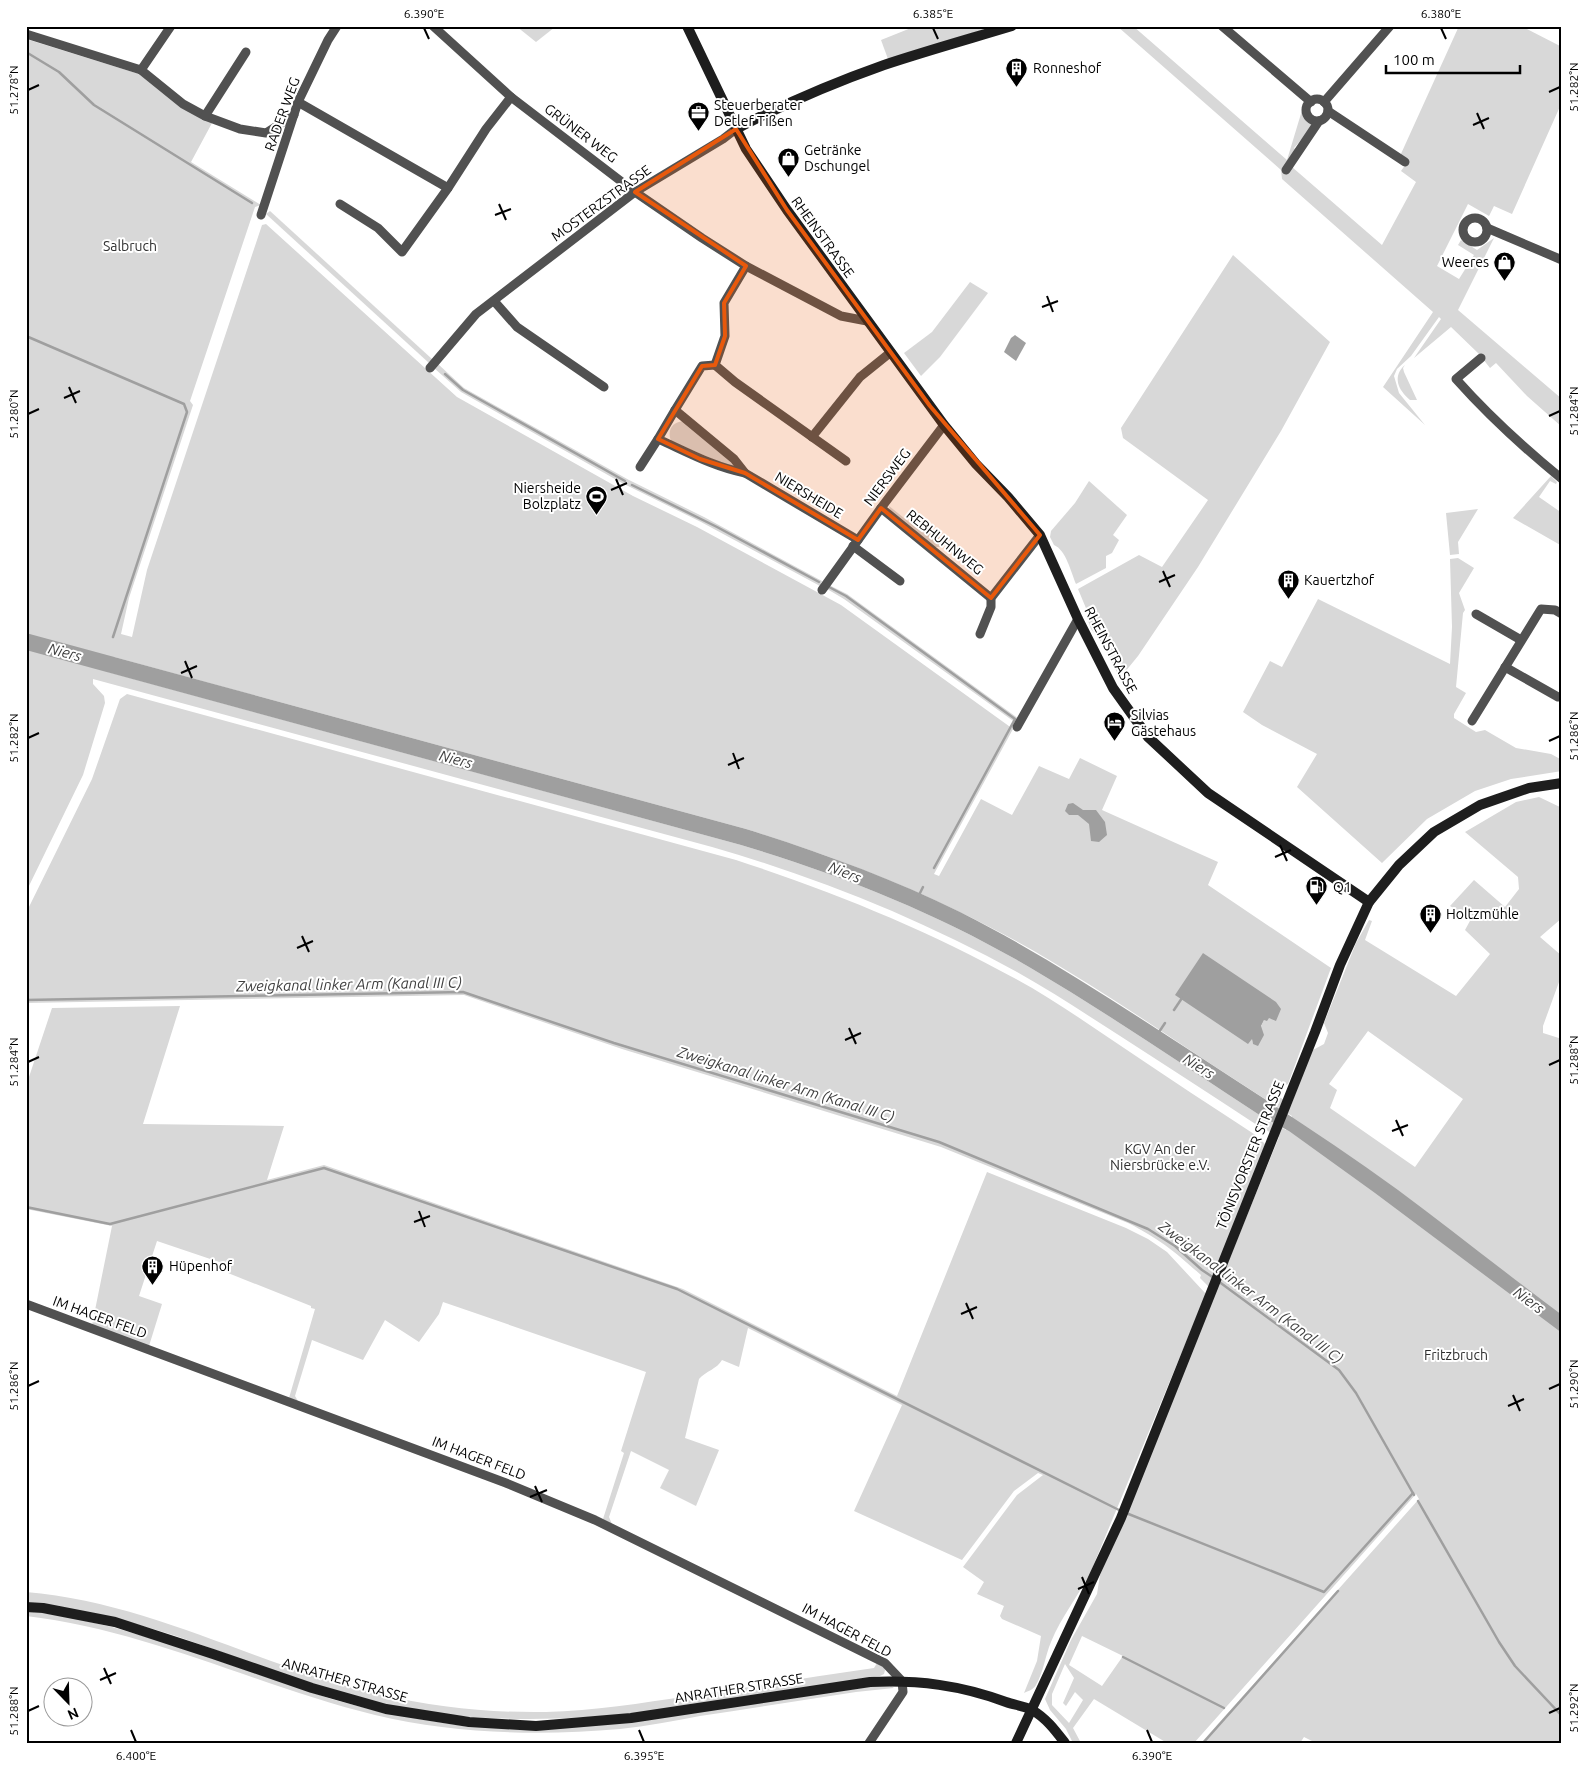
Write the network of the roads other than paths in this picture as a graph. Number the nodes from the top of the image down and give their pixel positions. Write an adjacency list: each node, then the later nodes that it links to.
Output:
1 (171, 26): 10 (street)
2 (337, 26): 12 (street, RADER WEG)
3 (433, 26): 11 (street, GRÜNER WEG)
4 (687, 26): 19 (main road, RHEINSTRASSE)
5 (1012, 26): 19 (main road, MOSTERZSTRASSE)
6 (1222, 26): 13 (street)
7 (1390, 26): 14 (street)
8 (26, 34): 10 (street)
9 (246, 52): 17 (street)
10 (141, 70): 17 (street)
11 (511, 97): 22 (street); 23 (street, GRÜNER WEG)
12 (298, 102): 16 (street, RADER WEG); 22 (street)
13 (1311, 102): 14 (street); 18 (street)
14 (1324, 102): 15 (street)
15 (1328, 111): 18 (street); 20 (street)
16 (294, 115): 17 (street); 25 (street, RADER WEG)
17 (206, 116)
18 (1319, 121): 21 (street)
19 (736, 129): 23 (street, MOSTERZSTRASSE); 30 (main road, RHEINSTRASSE)
20 (1405, 162)
21 (1286, 170)
22 (448, 188): 24 (street)
23 (635, 192): 28 (street, GRÜNER WEG); 29 (street, MOSTERZSTRASSE)
24 (340, 204)
25 (262, 215)
26 (1487, 228): 27 (street)
27 (1562, 260)
28 (746, 266): 30 (street, GRÜNER WEG); 33 (street)
29 (494, 301): 34 (street, MOSTERZSTRASSE); 35 (street)
30 (867, 321): 31 (main road, RHEINSTRASSE)
31 (891, 352): 37 (main road, RHEINSTRASSE); 38 (street)
32 (1481, 358): 43 (street)
33 (715, 365): 36 (street); 38 (street)
34 (430, 368)
35 (604, 387)
36 (675, 410): 39 (street); 42 (street, NIERSHEIDE)
37 (944, 425): 44 (street, NIERSWEG); 45 (main road, RHEINSTRASSE)
38 (812, 437): 40 (street)
39 (658, 438): 41 (street); 42 (street, NIERSHEIDE)
40 (846, 461)
41 (640, 467)
42 (745, 473): 46 (street, NIERSHEIDE)
43 (1562, 480)
44 (881, 508): 46 (street, NIERSWEG); 49 (street, REBHUHNWEG)
45 (1040, 535): 49 (street); 52 (main road, RHEINSTRASSE)
46 (856, 543): 47 (street); 48 (street, NIERSWEG)
47 (900, 581)
48 (822, 590)
49 (991, 598): 53 (street)
50 (1476, 614): 54 (street)
51 (1562, 614): 54 (street)
52 (1078, 619): 58 (street); 60 (main road, RHEINSTRASSE)
53 (980, 634)
54 (1522, 640): 55 (street)
55 (1505, 666): 56 (street); 57 (street)
56 (1558, 697)
57 (1472, 721)
58 (1017, 727)
59 (1562, 783): 60 (main road, TÖNISVORSTER STRASSE)
60 (1369, 902): 64 (main road, TÖNISVORSTER STRASSE)
61 (26, 1304): 63 (street, IM HAGER FELD)
62 (26, 1607): 63 (main road, ANRATHER STRASSE)
63 (902, 1680): 64 (main road, ANRATHER STRASSE); 65 (street)
64 (1031, 1710): 66 (main road, TÖNISVORSTER STRASSE); 67 (main road, ANRATHER STRASSE)
65 (868, 1743)
66 (1016, 1743)
67 (1065, 1743)

